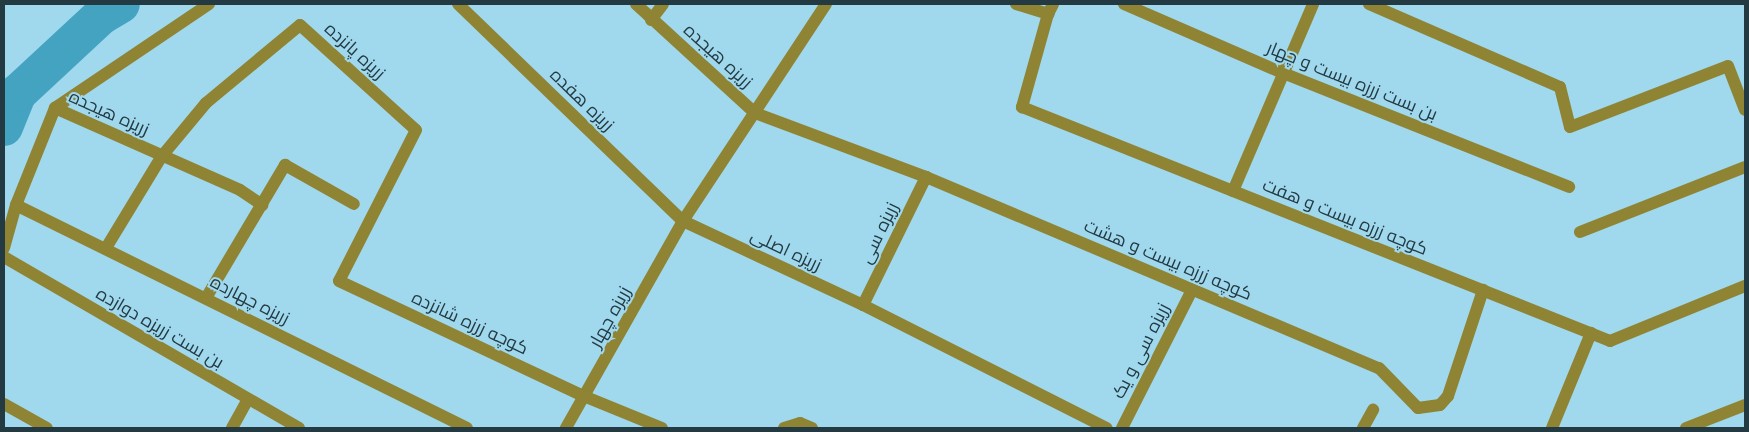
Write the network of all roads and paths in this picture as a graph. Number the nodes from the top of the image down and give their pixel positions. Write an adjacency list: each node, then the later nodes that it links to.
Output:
1 (209, 4): 13 (street, زریزه هیجده)
2 (458, 4): 24 (street, زریزه هفده)
3 (636, 4): 11 (street, زریزه هیجده)
4 (663, 4): 11 (street)
5 (826, 4): 15 (street)
6 (1016, 4): 10 (street)
7 (1124, 4): 12 (street, بن بست زرزه بیست و چهار)
8 (1313, 4): 12 (street)
9 (1369, 4): 14 (street)
10 (1051, 9): 20 (street, کوچه زرزه بیست و هفت)
11 (651, 20): 15 (street, زریزه هیجده)
12 (1283, 73): 19 (street, بن بست زرزه بیست و چهار); 20 (street)
13 (55, 108): 16 (street, زریزه هیجده); 22 (street)
14 (1745, 110)
15 (755, 113): 18 (street, کوچه زرزه بیست و هشت); 24 (street)
16 (162, 156): 23 (street, زریزه هیجده); 27 (street, زریزه پانزده); 29 (street, زریزه پانزده)
17 (1745, 167): 25 (street)
18 (926, 177): 31 (street, کوچه زرزه بیست و هشت); 34 (street, زریزه سی)
19 (1569, 187)
20 (1233, 191): 32 (street, کوچه زرزه بیست و هفت)
21 (354, 204): 23 (street)
22 (16, 205): 26 (street); 27 (street, زریزه چهارده)
23 (262, 205): 33 (street)
24 (683, 221): 34 (street, زریزه اصلی); 36 (street, زریزه چهار)
25 (1580, 232)
26 (4, 248)
27 (106, 248): 33 (street, زریزه چهارده)
28 (4, 258): 37 (street, بن بست زریزه دوازده)
29 (338, 281): 36 (street, کوچه زرزه شانزده)
30 (1745, 286): 35 (street, کوچه زرزه بیست و هفت)
31 (1192, 290): 32 (street, کوچه زرزه بیست و هشت); 50 (street, زریزه سی و یک)
32 (1483, 290): 35 (street, کوچه زرزه بیست و هفت)
33 (206, 298): 44 (street, زریزه چهارده)
34 (863, 305): 49 (street, زریزه اصلی)
35 (1590, 333): 52 (street)
36 (586, 397): 45 (street, زریزه چهار); 46 (street, کوچه زرزه شانزده)
37 (248, 398): 42 (street); 43 (street, بن بست زریزه دوازده)
38 (4, 404): 41 (street)
39 (1745, 405): 53 (street)
40 (1373, 410): 51 (street)
41 (46, 428)
42 (232, 428)
43 (299, 428)
44 (467, 428)
45 (566, 428)
46 (662, 428)
47 (784, 428): 48 (street)
48 (812, 428)
49 (1107, 428)
50 (1122, 428)
51 (1363, 428)
52 (1552, 428)
53 (1686, 428)

